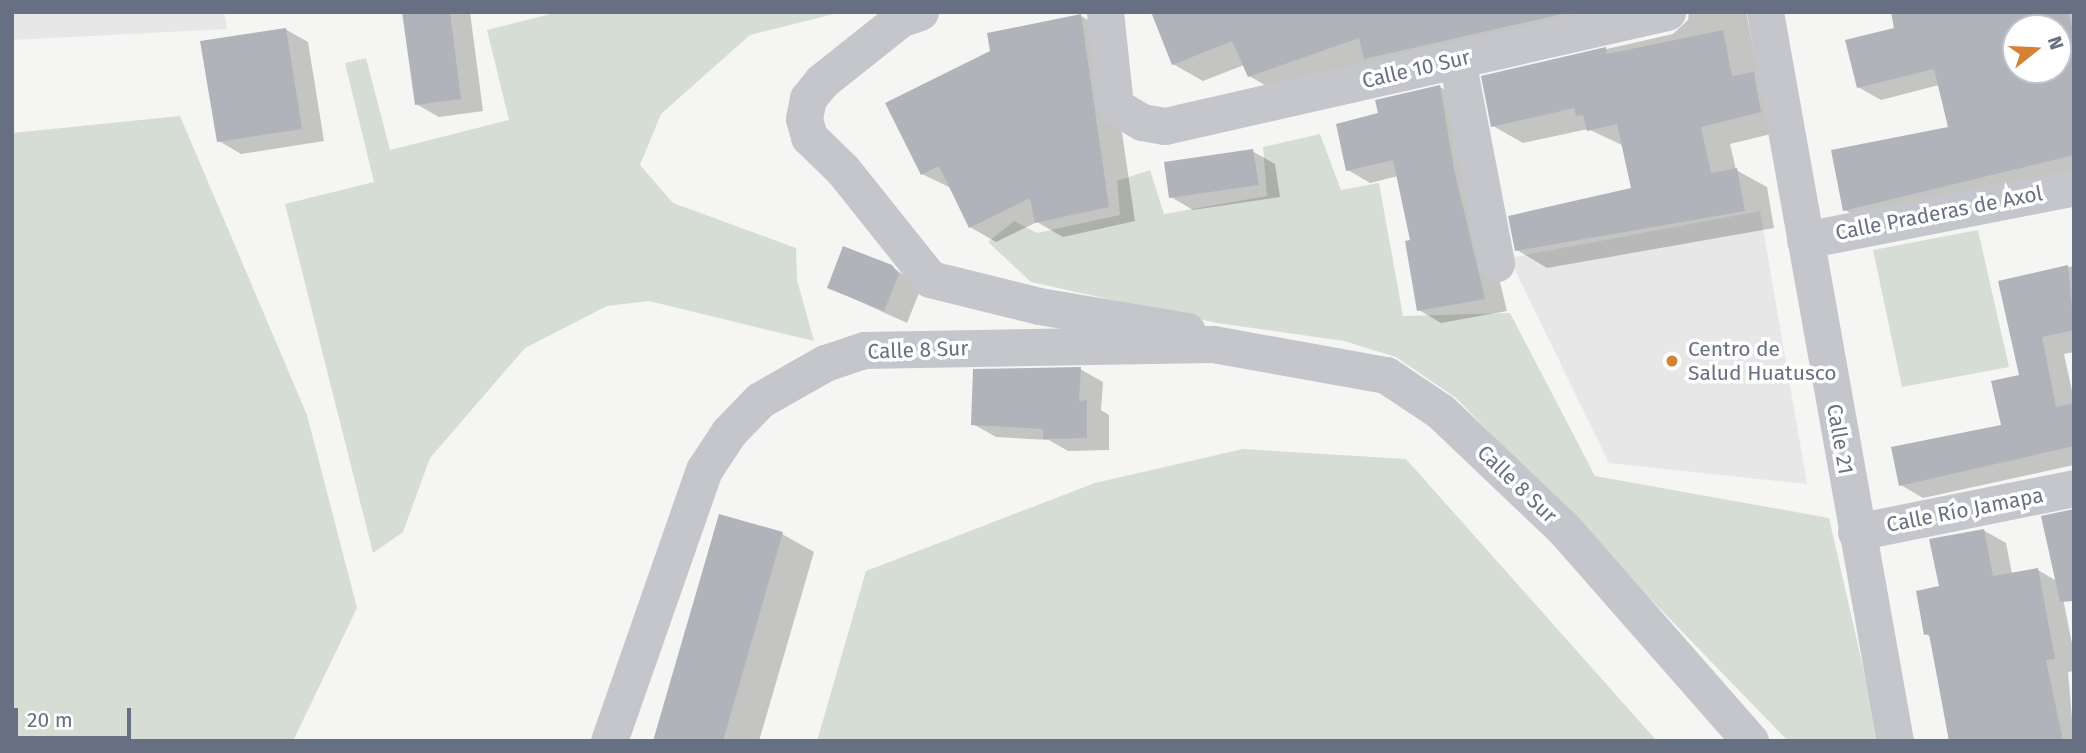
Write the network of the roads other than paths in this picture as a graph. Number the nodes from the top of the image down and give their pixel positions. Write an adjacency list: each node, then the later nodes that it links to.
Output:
1 (920, 12): 9 (street, Calle 8 Sur)
2 (1105, 12): 5 (street, Calle 10 Sur)
3 (1667, 12): 5 (street, Calle 10 Sur)
4 (1765, 12): 7 (street, Calle 21)
5 (1457, 60): 8 (street)
6 (2074, 187): 7 (street, Calle Praderas de Axol)
7 (1805, 240): 11 (street, Calle 21)
8 (1496, 263)
9 (1213, 344): 12 (street, Calle 8 Sur); 13 (street, Calle 8 Sur)
10 (2074, 488): 11 (street, Calle Río Jamapa)
11 (1856, 532): 14 (street, Calle 21)
12 (609, 741)
13 (1750, 741)
14 (1895, 741)

